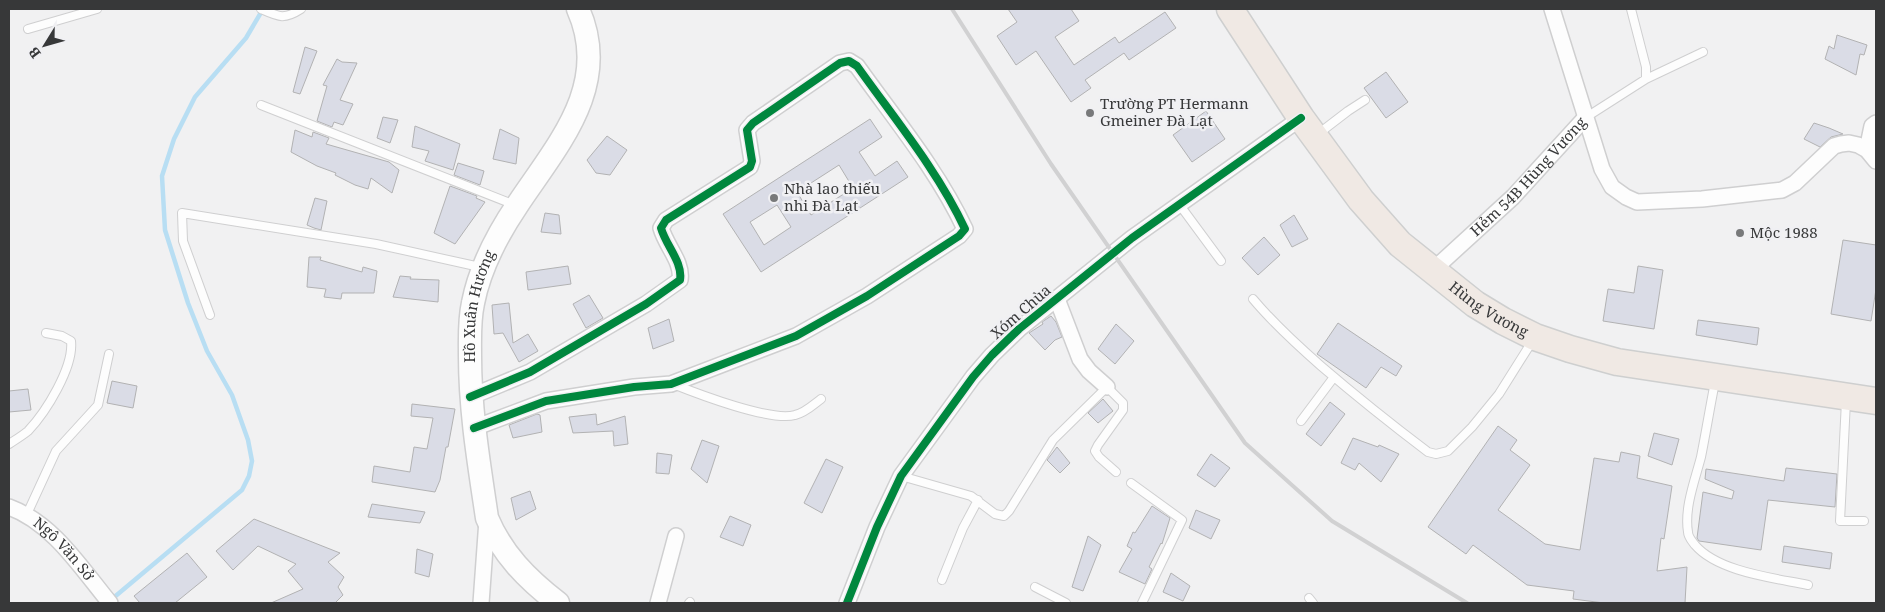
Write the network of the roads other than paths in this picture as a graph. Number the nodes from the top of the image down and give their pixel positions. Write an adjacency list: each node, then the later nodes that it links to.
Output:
1 (97, 9): 8 (lane)
2 (261, 9): 3 (lane)
3 (301, 9)
4 (578, 9): 18 (main road, Hồ Xuân Hương)
5 (1230, 9): 15 (highway, Hùng Vương)
6 (1552, 9): 13 (street)
7 (1631, 9): 10 (lane)
8 (28, 29)
9 (1703, 52): 10 (lane, Hẻm 54B Hùng Vương)
10 (1646, 79): 13 (lane, Hẻm 54B Hùng Vương)
11 (1365, 100): 15 (lane)
12 (261, 105): 18 (lane)
13 (1585, 118): 16 (street); 21 (street, Hẻm 54B Hùng Vương)
14 (1875, 121): 16 (street)
15 (1308, 128): 17 (street, Xóm Chùa); 21 (highway, Hùng Vương)
16 (1872, 155)
17 (1179, 204): 19 (lane); 22 (street, Xóm Chùa)
18 (516, 206): 20 (main road, Hồ Xuân Hương)
19 (1221, 261)
20 (482, 268): 24 (lane); 32 (main road, Hồ Xuân Hương)
21 (1432, 272): 26 (highway, Hùng Vương)
22 (1057, 299): 31 (street); 40 (street, Xóm Chùa)
23 (1253, 299): 28 (lane)
24 (210, 315)
25 (46, 333): 38 (lane)
26 (1535, 337): 28 (lane); 29 (highway, Hùng Vương)
27 (109, 354): 44 (lane)
28 (1334, 377): 36 (lane)
29 (1716, 378): 33 (highway, Hùng Vương); 49 (lane)
30 (671, 384): 32 (street); 34 (lane); 37 (street)
31 (1107, 387): 39 (lane); 42 (lane)
32 (470, 396): 37 (main road, Hồ Xuân Hương)
33 (1846, 397): 35 (highway, Hùng Vương); 46 (lane)
34 (821, 399)
35 (1876, 401)
36 (1301, 421)
37 (474, 428): 45 (main road, Hồ Xuân Hương)
38 (9, 444)
39 (1116, 472)
40 (901, 476): 42 (lane); 55 (street, Xóm Chùa)
41 (1131, 483): 57 (lane)
42 (978, 500): 48 (lane)
43 (9, 507): 44 (street, Ngô Văn Sở)
44 (27, 514): 51 (street, Ngô Văn Sở)
45 (487, 518): 52 (street); 53 (main road, Hồ Xuân Hương)
46 (1864, 521)
47 (676, 536): 54 (street)
48 (942, 580)
49 (1808, 585)
50 (1035, 587): 56 (lane)
51 (110, 603)
52 (481, 603)
53 (558, 603)
54 (658, 603)
55 (848, 603)
56 (1066, 603)
57 (1142, 603)

